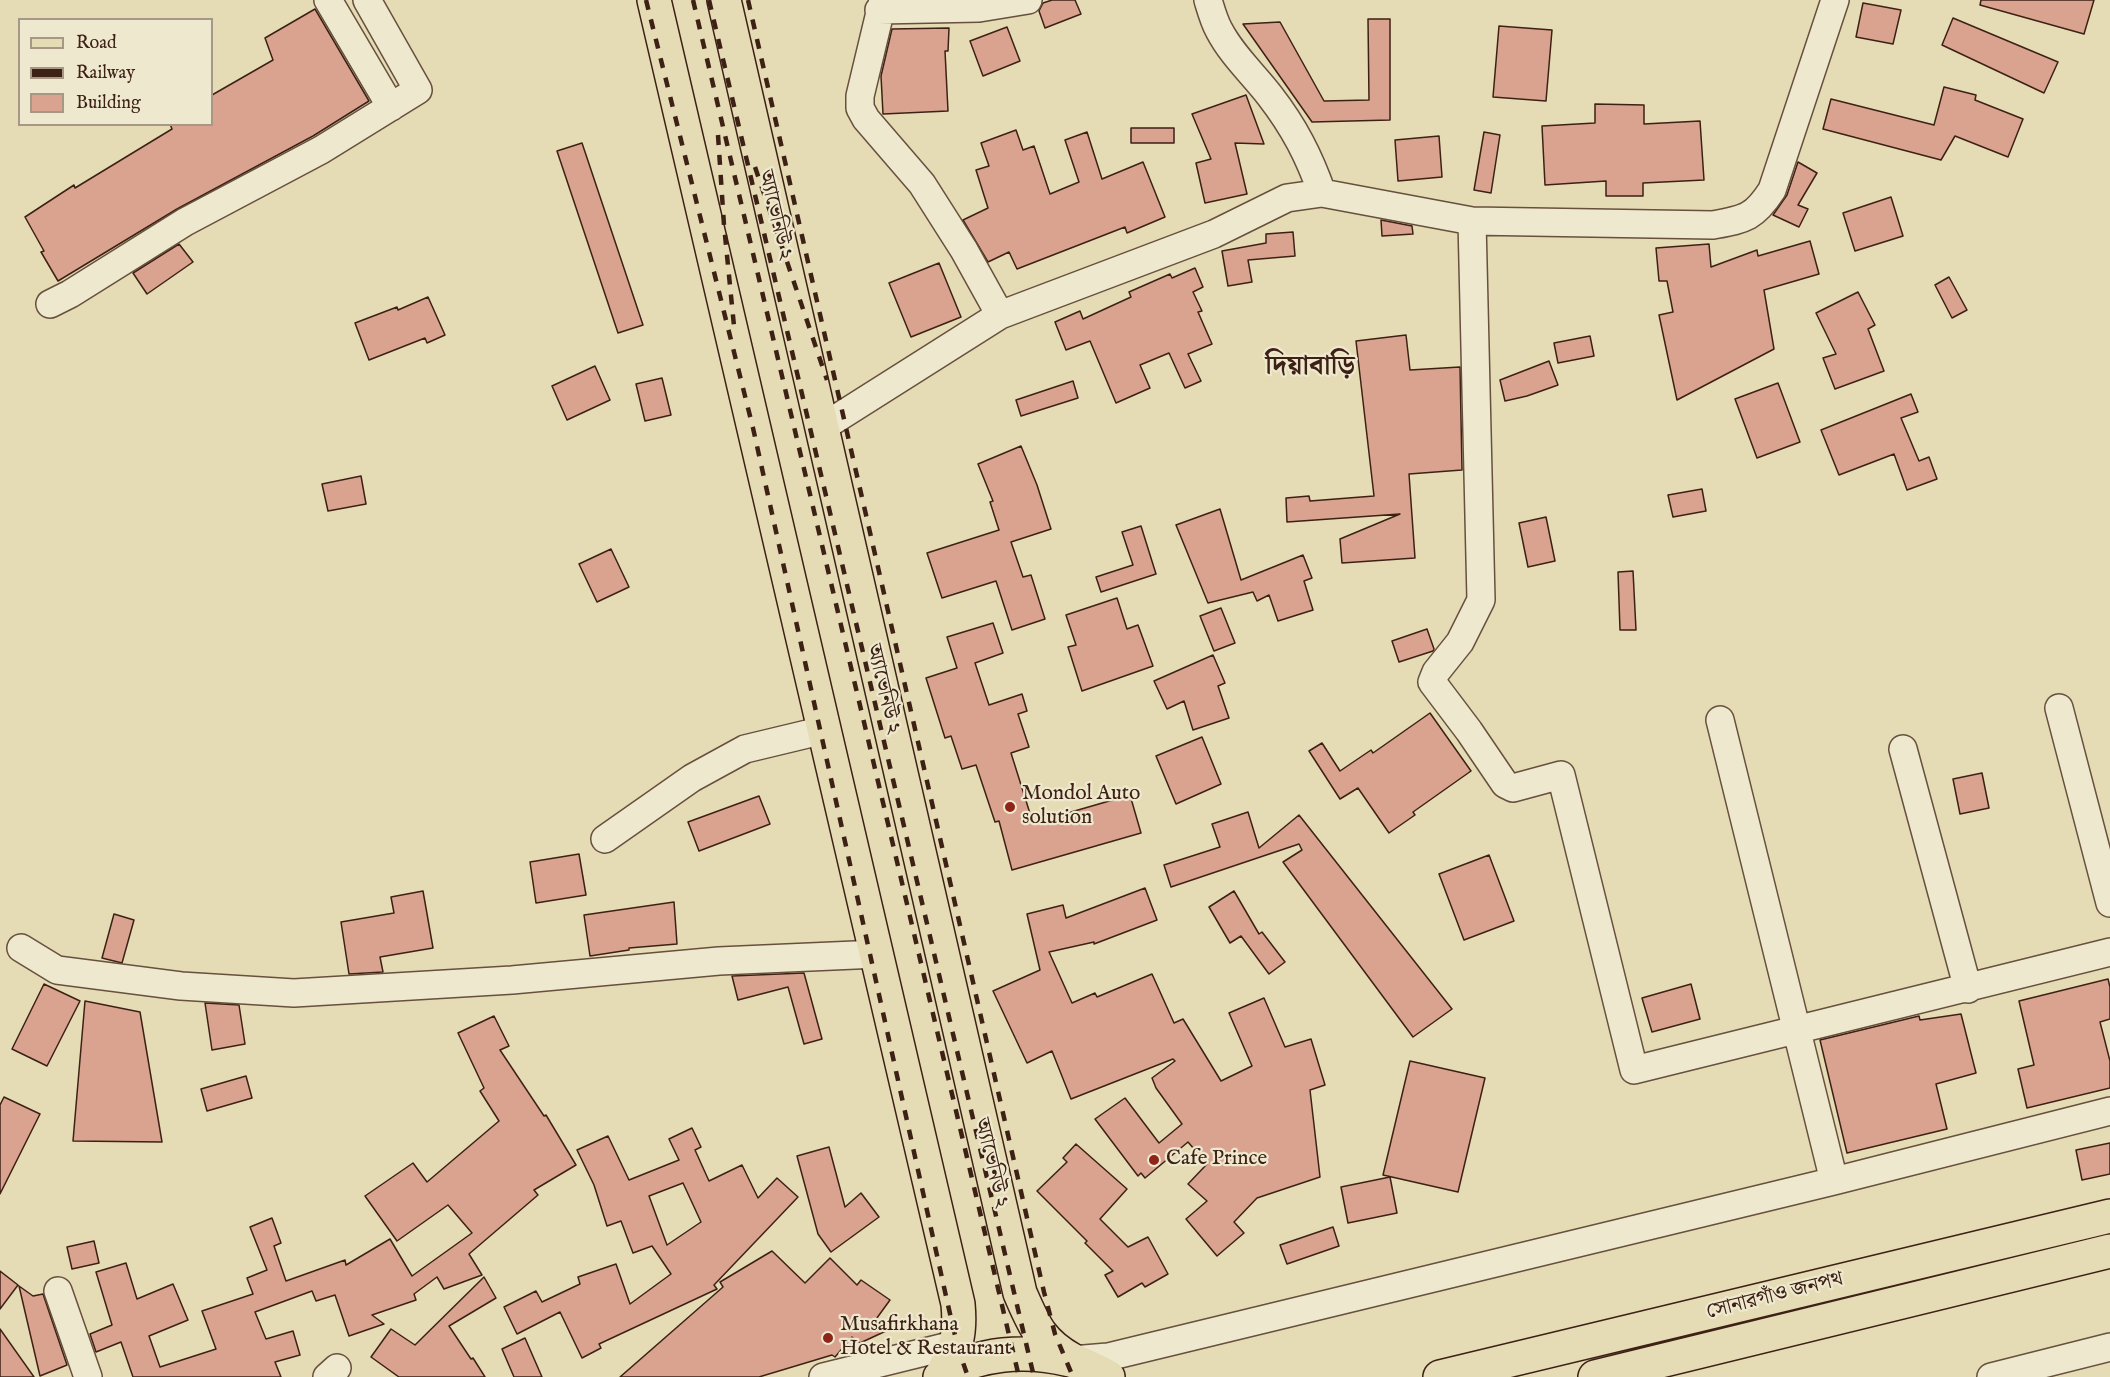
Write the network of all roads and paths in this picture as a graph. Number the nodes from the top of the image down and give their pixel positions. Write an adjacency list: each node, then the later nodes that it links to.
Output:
1 (328, 0): 9 (street)
2 (367, 0): 9 (street)
3 (654, 0): 17 (main road)
4 (724, 0): 14 (main road, অ্যাভেনিউ ২)
5 (1028, 0): 8 (street)
6 (1208, 0): 10 (street)
7 (1835, 0): 11 (street)
8 (881, 5): 13 (street)
9 (391, 107): 12 (street)
10 (1322, 193): 11 (street); 13 (street)
11 (1472, 221): 25 (street)
12 (50, 304)
13 (1000, 315): 14 (street)
14 (823, 427): 33 (main road, অ্যাভেনিউ ২)
15 (2058, 708): 20 (street)
16 (1720, 720): 25 (street)
17 (824, 730): 19 (street); 23 (main road)
18 (1903, 749): 24 (street)
19 (605, 839)
20 (2110, 903)
21 (21, 948): 23 (street)
22 (2110, 952): 24 (street)
23 (878, 954): 31 (main road)
24 (1968, 989): 25 (street)
25 (1797, 1030): 27 (street)
26 (2110, 1111): 27 (street)
27 (1834, 1181): 33 (street)
28 (2110, 1216): 38 (main road, সোনারগাঁও জনপথ)
29 (2110, 1251): 39 (main road, সোনারগাঁও জনপথ)
30 (58, 1291): 35 (street)
31 (957, 1344): 34 (main road); 36 (street)
32 (2110, 1347): 40 (street)
33 (1072, 1360): 34 (main road); 37 (main road)
34 (941, 1376)
35 (88, 1377)
36 (822, 1377)
37 (1108, 1377)
38 (1440, 1377)
39 (1594, 1377)
40 (1991, 1377)

